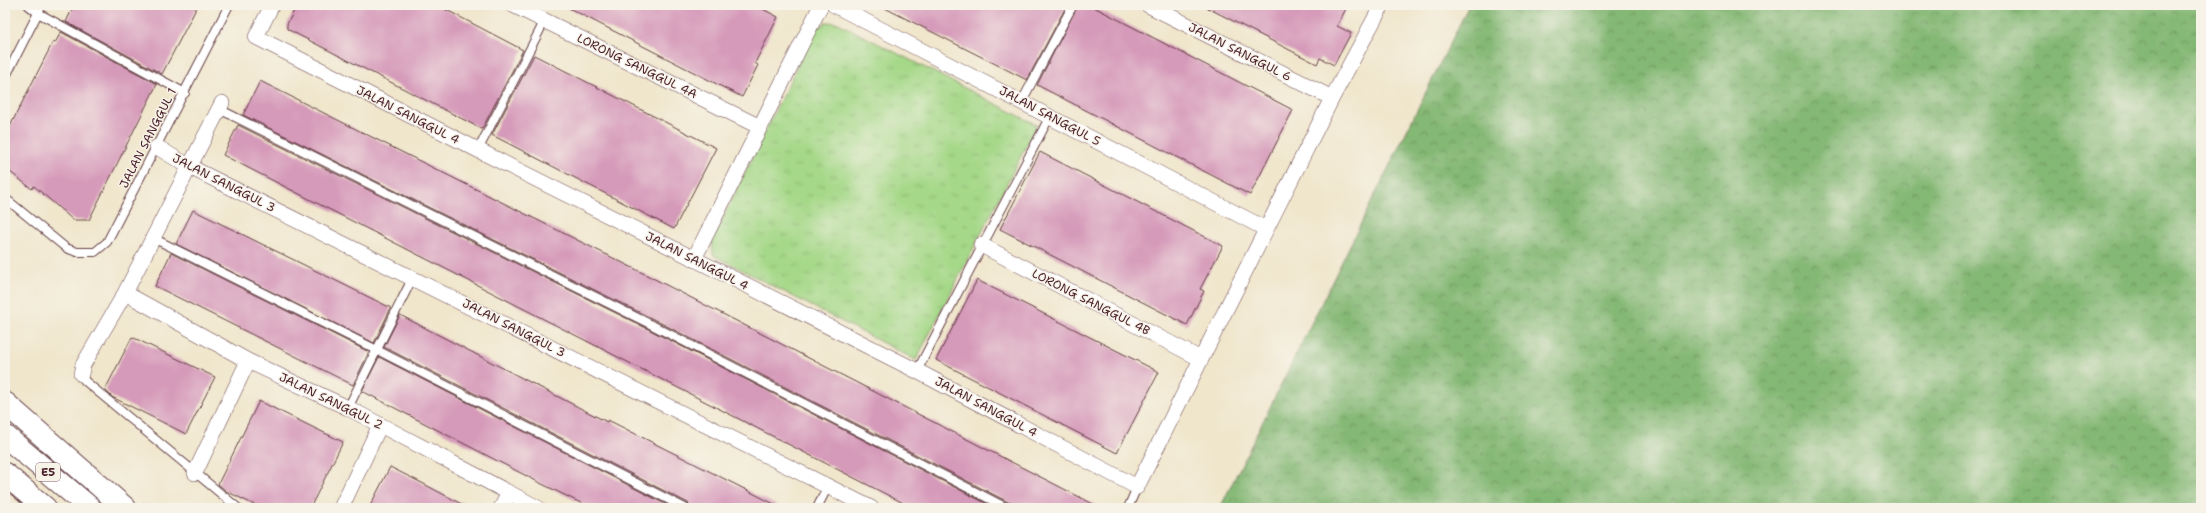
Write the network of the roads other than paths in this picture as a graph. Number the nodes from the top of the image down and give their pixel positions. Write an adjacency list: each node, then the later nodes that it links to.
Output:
1 (28, 5): 11 (lane)
2 (42, 5): 11 (lane)
3 (229, 5): 14 (lane, JALAN SANGGUL 1)
4 (272, 5): 21 (street, JALAN SANGGUL 4)
5 (513, 5): 12 (street, LORONG SANGGUL 4A)
6 (821, 5): 19 (street)
7 (834, 5): 16 (street, JALAN SANGGUL 5)
8 (1073, 5): 16 (lane)
9 (1148, 5): 15 (street, JALAN SANGGUL 6)
10 (1382, 5): 15 (street)
11 (38, 13): 13 (lane); 14 (lane)
12 (545, 20): 19 (street, LORONG SANGGUL 4A); 21 (lane)
13 (5, 78)
14 (185, 93): 20 (lane, JALAN SANGGUL 1)
15 (1332, 98): 24 (street)
16 (1022, 101): 18 (street, JALAN SANGGUL 5)
17 (220, 106): 22 (street); 56 (lane)
18 (1050, 116): 24 (street, JALAN SANGGUL 5); 26 (lane)
19 (760, 127): 27 (street)
20 (157, 147): 22 (street, JALAN SANGGUL 3); 23 (lane, JALAN SANGGUL 1)
21 (478, 150): 27 (street, JALAN SANGGUL 4)
22 (190, 167): 25 (street); 28 (street, JALAN SANGGUL 3)
23 (5, 198)
24 (1266, 229): 31 (street)
25 (153, 238): 29 (street); 30 (lane)
26 (982, 244): 31 (street, LORONG SANGGUL 4B); 33 (lane)
27 (694, 259): 33 (street, JALAN SANGGUL 4)
28 (413, 277): 30 (lane); 41 (street, JALAN SANGGUL 3)
29 (125, 292): 32 (street, JALAN SANGGUL 2); 34 (street)
30 (377, 350): 36 (lane); 53 (lane)
31 (1201, 359): 42 (street)
32 (248, 361): 36 (street, JALAN SANGGUL 2); 39 (street)
33 (917, 371): 42 (street, JALAN SANGGUL 4)
34 (81, 374): 39 (lane)
35 (5, 402): 48 (highway)
36 (348, 408): 37 (street, JALAN SANGGUL 2)
37 (380, 425): 44 (street, JALAN SANGGUL 2); 50 (street)
38 (5, 436): 47 (highway, E5)
39 (195, 473): 49 (lane)
40 (5, 474): 46 (highway, E5)
41 (828, 486): 54 (lane); 55 (street, JALAN SANGGUL 3)
42 (1137, 487): 57 (lane)
43 (5, 489): 45 (highway)
44 (509, 493): 51 (street); 52 (street, JALAN SANGGUL 2)
45 (32, 508)
46 (45, 508)
47 (90, 508)
48 (125, 508)
49 (238, 508)
50 (341, 508)
51 (501, 508)
52 (538, 508)
53 (685, 508)
54 (817, 508)
55 (871, 508)
56 (1007, 508)
57 (1128, 508)

